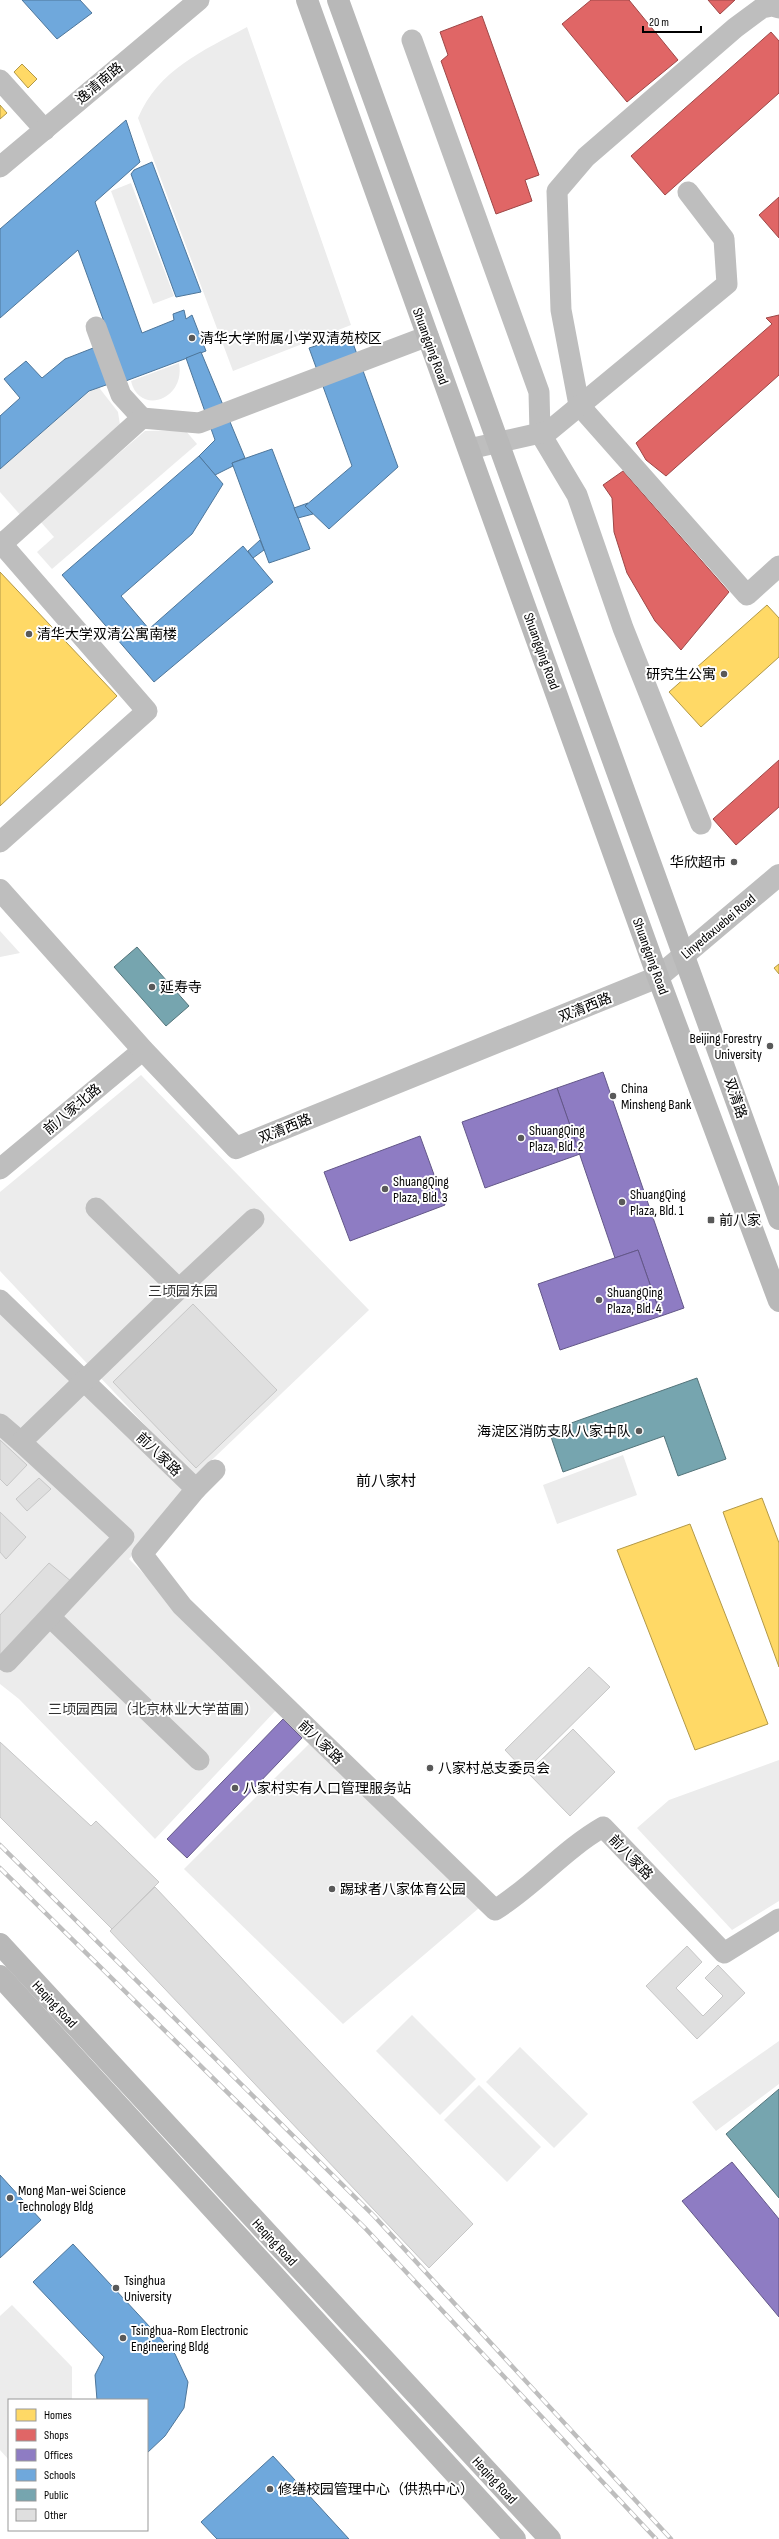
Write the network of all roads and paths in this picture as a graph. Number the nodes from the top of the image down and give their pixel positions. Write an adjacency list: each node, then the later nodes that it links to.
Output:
1 (199, 0): 7 (street, 逸清南路)
2 (307, 0): 11 (main road, Shuangqing Road)
3 (338, 0): 15 (main road, Shuangqing Road)
4 (779, 8): 12 (street)
5 (412, 40): 14 (street)
6 (0, 80): 7 (street)
7 (44, 130): 8 (street, 逸清南路)
8 (0, 167)
9 (688, 192): 12 (street)
10 (96, 327): 13 (street)
11 (428, 336): 13 (street); 16 (main road, Shuangqing Road)
12 (579, 405): 14 (street); 18 (street)
13 (142, 418): 17 (street)
14 (540, 433): 15 (street); 19 (street)
15 (497, 442): 16 (street); 23 (main road, Shuangqing Road)
16 (469, 449): 24 (main road, Shuangqing Road)
17 (1, 543): 20 (street)
18 (779, 566)
19 (700, 824)
20 (0, 842)
21 (779, 875): 23 (street, Linyedaxuebei Road)
22 (0, 890): 25 (street, 双清西路)
23 (685, 953): 24 (street, Linyedaxuebei Road); 29 (main road, 双清路)
24 (658, 977): 25 (street, 双清西路); 32 (main road, Shuangqing Road)
25 (143, 1050): 26 (street, 前八家北路)
26 (0, 1169)
27 (96, 1208): 30 (street)
28 (254, 1219): 30 (street)
29 (779, 1219)
30 (179, 1289): 33 (street)
31 (0, 1300): 33 (street, 前八家路)
32 (779, 1301)
33 (83, 1380): 35 (street); 37 (street, 前八家路)
34 (0, 1424): 35 (street)
35 (21, 1442): 38 (street)
36 (215, 1470): 37 (street)
37 (196, 1489): 41 (street, 前八家路)
38 (50, 1617): 39 (street); 40 (street)
39 (7, 1662)
40 (199, 1760)
41 (779, 1920)
42 (0, 1944): 45 (main road, Heqing Road)
43 (0, 1976): 44 (main road, Heqing Road)
44 (515, 2539)
45 (550, 2539)

